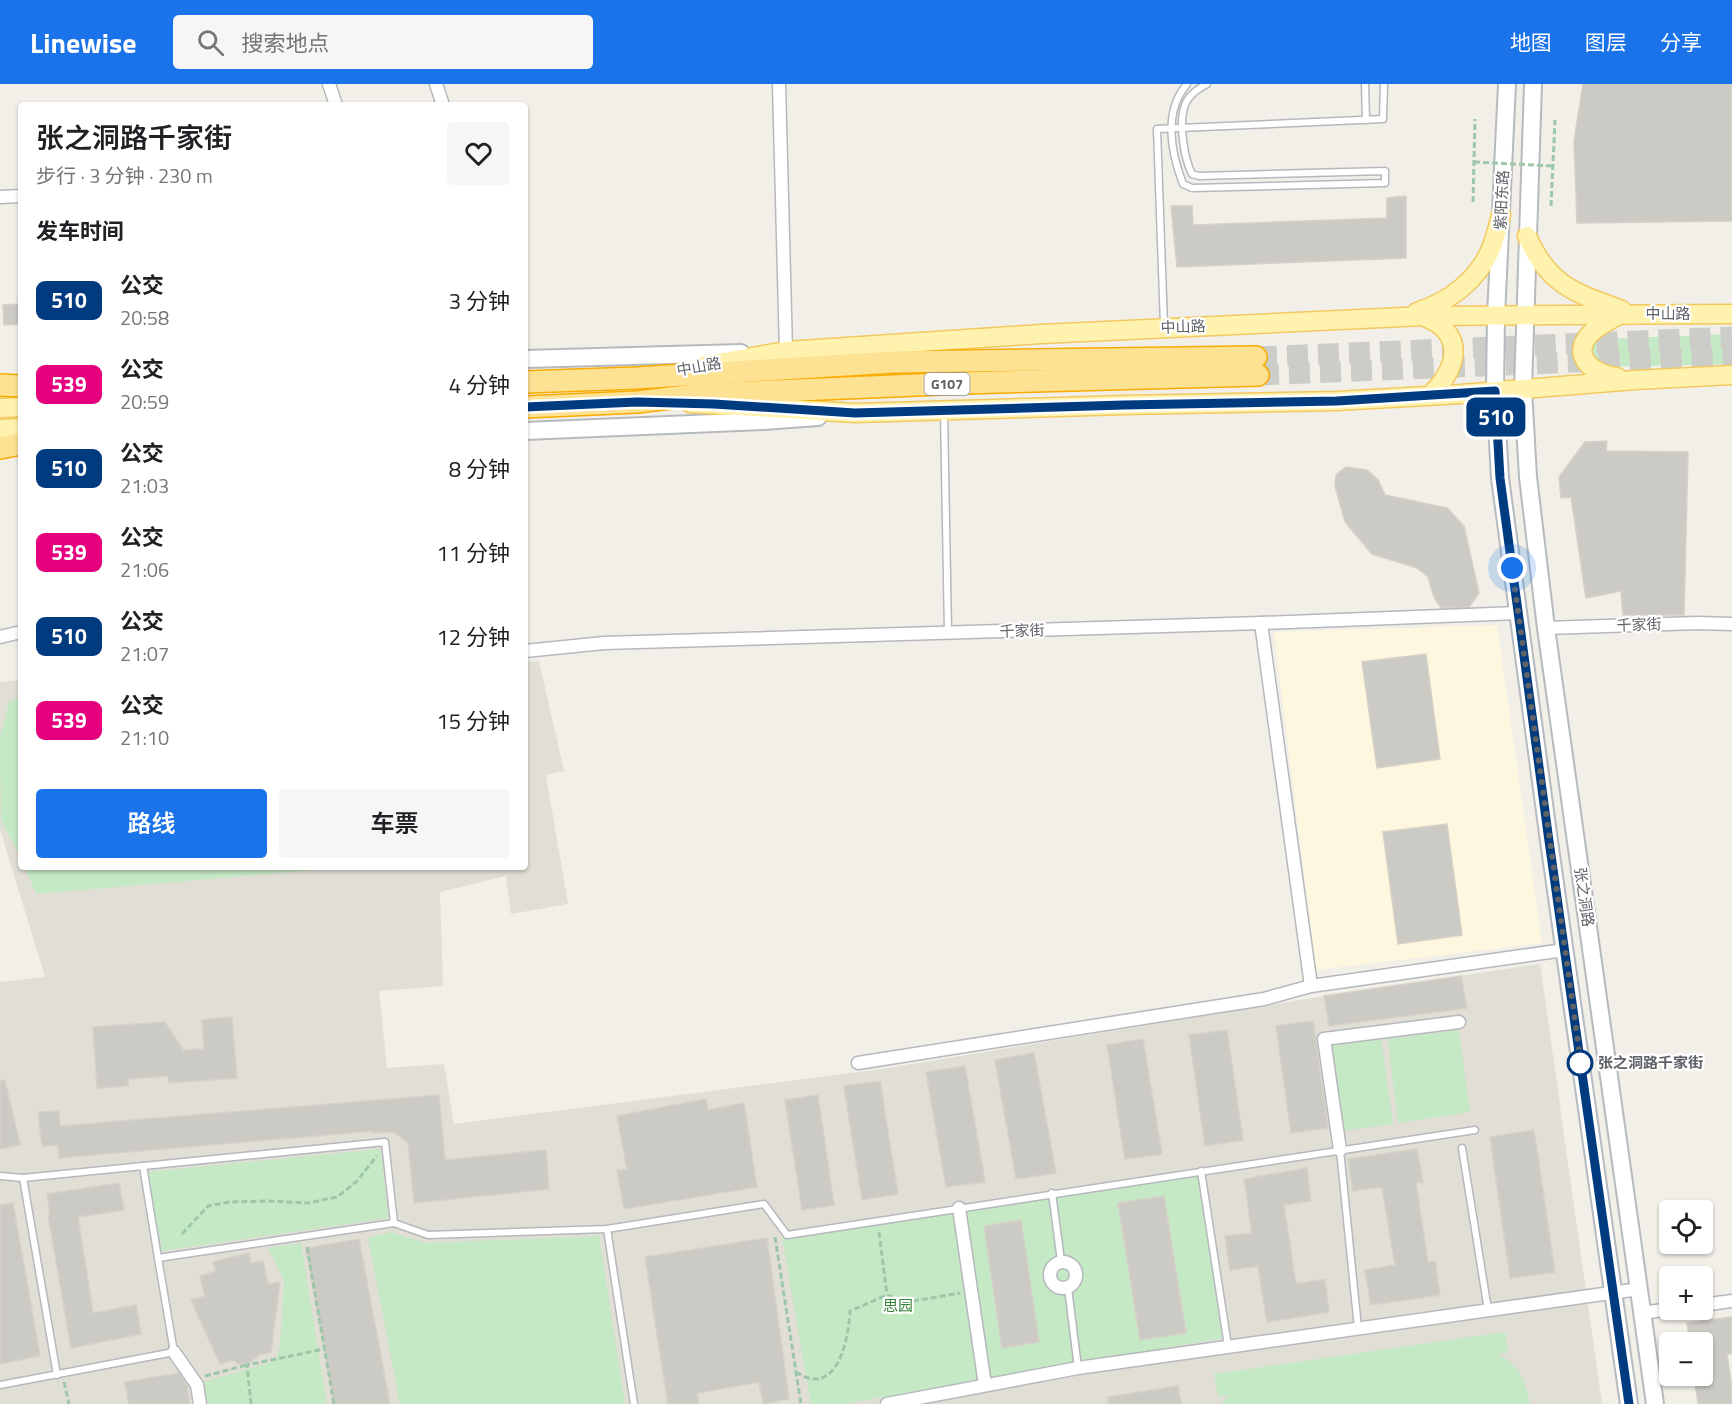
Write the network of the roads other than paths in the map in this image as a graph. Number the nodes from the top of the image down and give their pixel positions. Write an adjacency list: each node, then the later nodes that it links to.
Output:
1 (329, 84): 10 (street)
2 (436, 84): 11 (street)
3 (779, 84): 26 (street)
4 (1187, 84): 14 (lane)
5 (1207, 84): 13 (lane)
6 (1365, 84): 12 (lane)
7 (1384, 84): 12 (lane)
8 (1507, 84): 17 (main road, 紫阳东路)
9 (1533, 84): 18 (main road, 紫阳东路)
10 (335, 102)
11 (442, 102)
12 (1366, 120): 13 (lane)
13 (1183, 128): 14 (lane); 14 (lane)
14 (1172, 129): 25 (lane)
15 (18, 196): 16 (street)
16 (0, 197)
17 (1501, 215): 23 (main road, 紫阳东路); 24 (main road)
18 (1527, 236): 20 (main road, 紫阳东路); 21 (main road)
19 (1732, 314): 21 (main road, 中山路)
20 (1524, 315): 21 (main road, 中山路); 23 (main road, 中山路); 32 (main road, 紫阳东路)
21 (1628, 315): 30 (main road)
22 (1424, 316): 23 (main road, 中山路); 24 (main road, 中山路); 34 (main road)
23 (1496, 316): 33 (main road, 紫阳东路)
24 (1403, 317): 25 (main road, 中山路)
25 (1164, 328): 26 (main road, 中山路)
26 (786, 351): 27 (main road); 29 (main road, 中山路)
27 (528, 359)
28 (1732, 375): 30 (main road, 中山路)
29 (636, 378): 31 (highway, 中山路 / G107); 35 (highway, 中山路 / G107)
30 (1635, 380): 32 (main road, 中山路)
31 (528, 382)
32 (1522, 389): 33 (main road, 中山路); 49 (main road, 张之洞路)
33 (1495, 391): 34 (main road, 中山路); 46 (main road, 张之洞路)
34 (1429, 396): 39 (main road, 中山路)
35 (637, 402): 37 (highway, 中山路 / G107); 40 (main road, 中山路)
36 (18, 407): 38 (main road)
37 (528, 407)
38 (0, 408)
39 (944, 411): 40 (main road, 中山路); 51 (lane)
40 (855, 413): 43 (main road)
41 (18, 428): 42 (main road)
42 (0, 429)
43 (528, 431)
44 (18, 445): 45 (highway)
45 (0, 448)
46 (1518, 613): 47 (street, 千家街); 54 (main road, 张之洞路)
47 (1261, 623): 51 (street, 千家街); 55 (street)
48 (1732, 624): 49 (street, 千家街)
49 (1546, 628): 72 (main road, 张之洞路)
50 (18, 633): 52 (street)
51 (948, 634): 53 (street, 千家街)
52 (0, 637)
53 (528, 651)
54 (1564, 951): 55 (street); 73 (main road, 张之洞路)
55 (1311, 986): 57 (street)
56 (1459, 1022): 60 (street)
57 (858, 1063)
58 (1475, 1130): 60 (lane)
59 (1462, 1148): 76 (lane)
60 (1340, 1150): 62 (lane); 79 (lane)
61 (142, 1166): 64 (lane); 67 (lane); 69 (lane)
62 (1201, 1171): 65 (lane); 80 (lane)
63 (0, 1176): 64 (lane)
64 (23, 1178): 83 (lane)
65 (1052, 1193): 66 (lane); 70 (lane)
66 (959, 1208): 68 (lane); 85 (street)
67 (394, 1222): 68 (lane); 69 (lane)
68 (607, 1229): 87 (lane)
69 (158, 1258): 81 (lane)
70 (1061, 1262): 71 (street); 71 (street)
71 (1068, 1288): 82 (lane)
72 (1639, 1289): 73 (street); 78 (main road, 张之洞路)
73 (1613, 1292): 76 (street); 89 (main road, 张之洞路)
74 (1732, 1301): 75 (street)
75 (1713, 1304)
76 (1488, 1310): 79 (street)
77 (1659, 1311): 78 (street)
78 (1642, 1313): 90 (main road, 张之洞路)
79 (1358, 1328): 80 (street)
80 (1228, 1346): 82 (street)
81 (174, 1352): 83 (lane); 86 (street)
82 (1078, 1368): 85 (street)
83 (60, 1374): 84 (lane)
84 (0, 1385)
85 (985, 1385): 88 (street)
86 (200, 1404)
87 (634, 1404)
88 (890, 1404)
89 (1629, 1404)
90 (1655, 1404)

